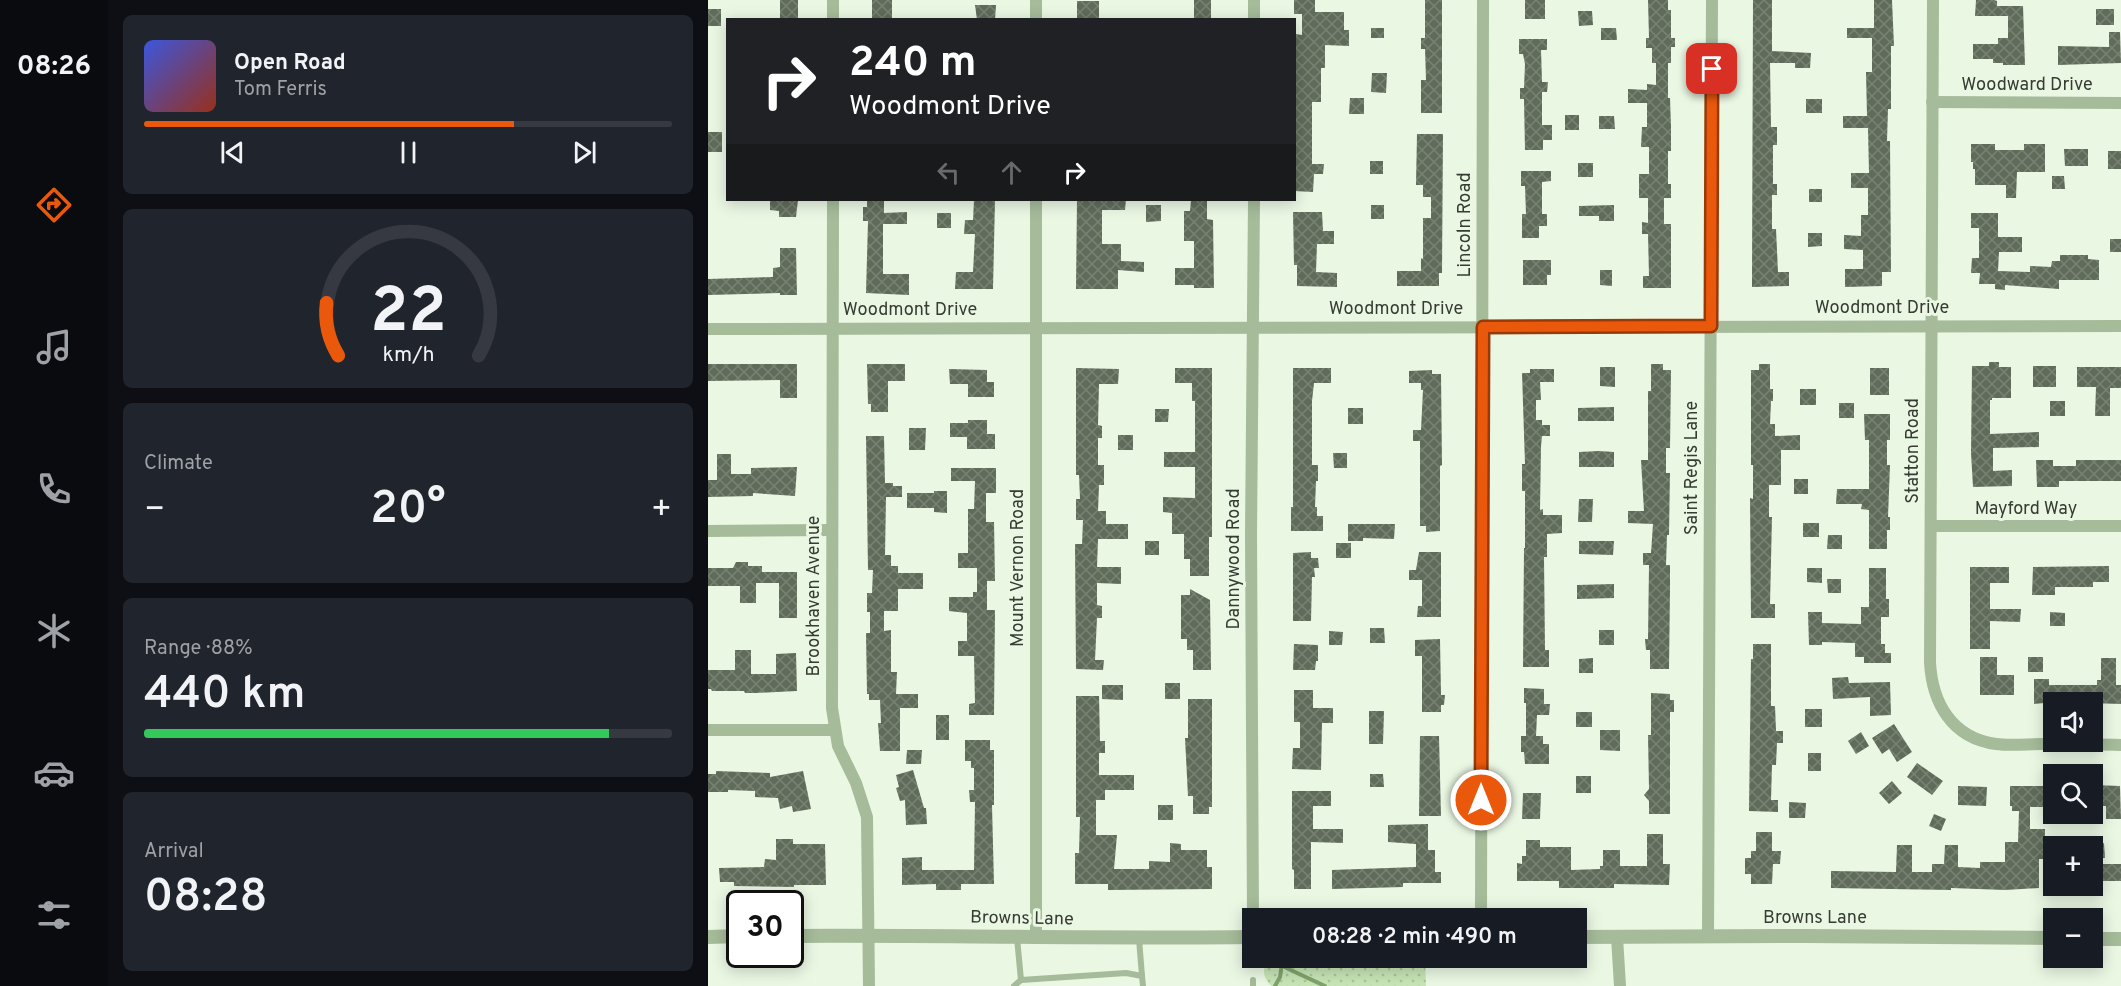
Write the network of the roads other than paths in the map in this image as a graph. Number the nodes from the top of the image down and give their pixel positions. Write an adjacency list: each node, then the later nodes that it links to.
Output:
1 (833, 0): 7 (street)
2 (1036, 0): 8 (street)
3 (1254, 0): 9 (street)
4 (1483, 0): 18 (street, Lincoln Road)
5 (1712, 0): 15 (street, Saint Regis Lane)
6 (1933, 0): 10 (street, Statton Road)
7 (833, 18)
8 (1036, 18)
9 (1254, 18)
10 (1932, 102): 11 (street, Woodward Drive); 16 (street, Statton Road)
11 (2121, 103)
12 (833, 201): 22 (street, Brookhaven Avenue)
13 (1036, 201): 19 (street, Mount Vernon Road)
14 (1254, 201): 20 (street, Dannywood Road)
15 (1711, 326): 16 (street, Woodmont Drive); 18 (street, Woodmont Drive); 36 (street, Saint Regis Lane)
16 (1931, 326): 17 (street, Woodmont Drive); 23 (street, Statton Road)
17 (2121, 326)
18 (1483, 327): 20 (street, Woodmont Drive); 31 (street, Lincoln Road)
19 (1036, 328): 20 (street, Woodmont Drive); 22 (street, Woodmont Drive); 39 (street, Mount Vernon Road)
20 (1253, 328): 30 (street, Dannywood Road)
21 (708, 329): 22 (street, Woodmont Drive)
22 (832, 329): 25 (street, Brookhaven Avenue)
23 (1931, 526): 24 (street, Mayford Way); 29 (street, Statton Road)
24 (2121, 526)
25 (832, 530): 26 (street); 28 (street, Brookhaven Avenue)
26 (708, 531)
27 (708, 730): 28 (street)
28 (835, 730): 32 (street, Brookhaven Avenue)
29 (2121, 744)
30 (1253, 908)
31 (1481, 908)
32 (869, 935): 34 (street, Browns Lane); 38 (street, Browns Lane); 48 (street, Brookhaven Avenue)
33 (726, 936): 37 (street)
34 (804, 936)
35 (1617, 936): 36 (street, Browns Lane); 41 (street, Browns Lane); 51 (street)
36 (1708, 936): 42 (street, Browns Lane)
37 (708, 937)
38 (1017, 937): 39 (street, Browns Lane); 47 (lane)
39 (1036, 937): 43 (street, Browns Lane)
40 (1242, 937): 43 (street, Browns Lane)
41 (1587, 937)
42 (2043, 938)
43 (1140, 939): 46 (lane)
44 (2103, 939): 45 (street)
45 (2121, 939)
46 (1142, 976): 47 (lane); 50 (lane)
47 (1021, 980): 49 (lane)
48 (868, 986)
49 (1014, 986)
50 (1143, 986)
51 (1620, 986)

